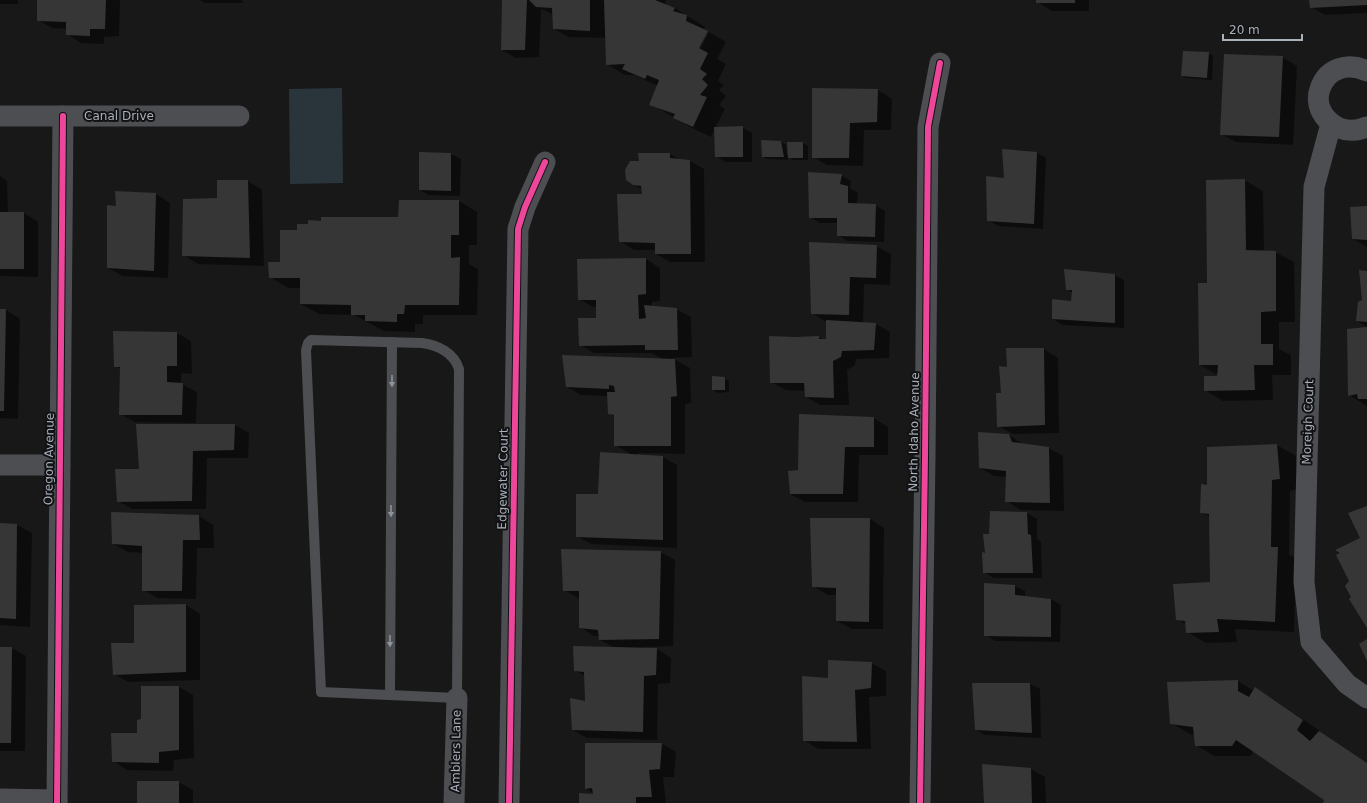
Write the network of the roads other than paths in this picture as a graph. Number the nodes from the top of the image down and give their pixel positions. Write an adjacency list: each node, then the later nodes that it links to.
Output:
1 (940, 63): 19 (street, North Idaho Avenue)
2 (1367, 71): 6 (street)
3 (0, 116): 4 (street, Canal Drive)
4 (63, 116): 5 (street, Canal Drive); 11 (street, Oregon Avenue)
5 (239, 116)
6 (1331, 124): 7 (street); 14 (street, Moreigh Court)
7 (1367, 127)
8 (545, 162): 18 (street, Edgewater Court)
9 (392, 342): 12 (lane, one-way to 12); 12 (lane); 13 (lane)
10 (0, 465): 11 (street)
11 (60, 465): 16 (street, Oregon Avenue)
12 (390, 695): 13 (lane)
13 (457, 698): 17 (street, Amblers Lane)
14 (1367, 698)
15 (0, 799): 16 (street)
16 (57, 801)
17 (454, 803)
18 (509, 803)
19 (920, 803)

